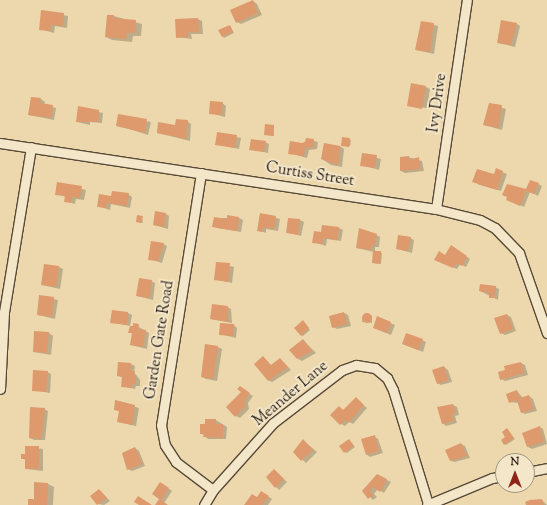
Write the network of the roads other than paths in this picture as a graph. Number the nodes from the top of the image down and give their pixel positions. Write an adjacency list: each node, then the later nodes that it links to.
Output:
1 (467, 0): 5 (street, Ivy Drive)
2 (0, 142): 3 (street, Curtiss Street)
3 (32, 147): 4 (street, Curtiss Street); 7 (street)
4 (200, 173): 5 (street, Curtiss Street); 11 (street, Garden Gate Road)
5 (436, 209): 6 (street, Curtiss Street)
6 (547, 333)
7 (0, 389)
8 (547, 468): 9 (street)
9 (535, 470)
10 (495, 477): 13 (street)
11 (214, 490): 12 (street, Meander Lane); 13 (street, Meander Lane)
12 (204, 505)
13 (428, 505)

